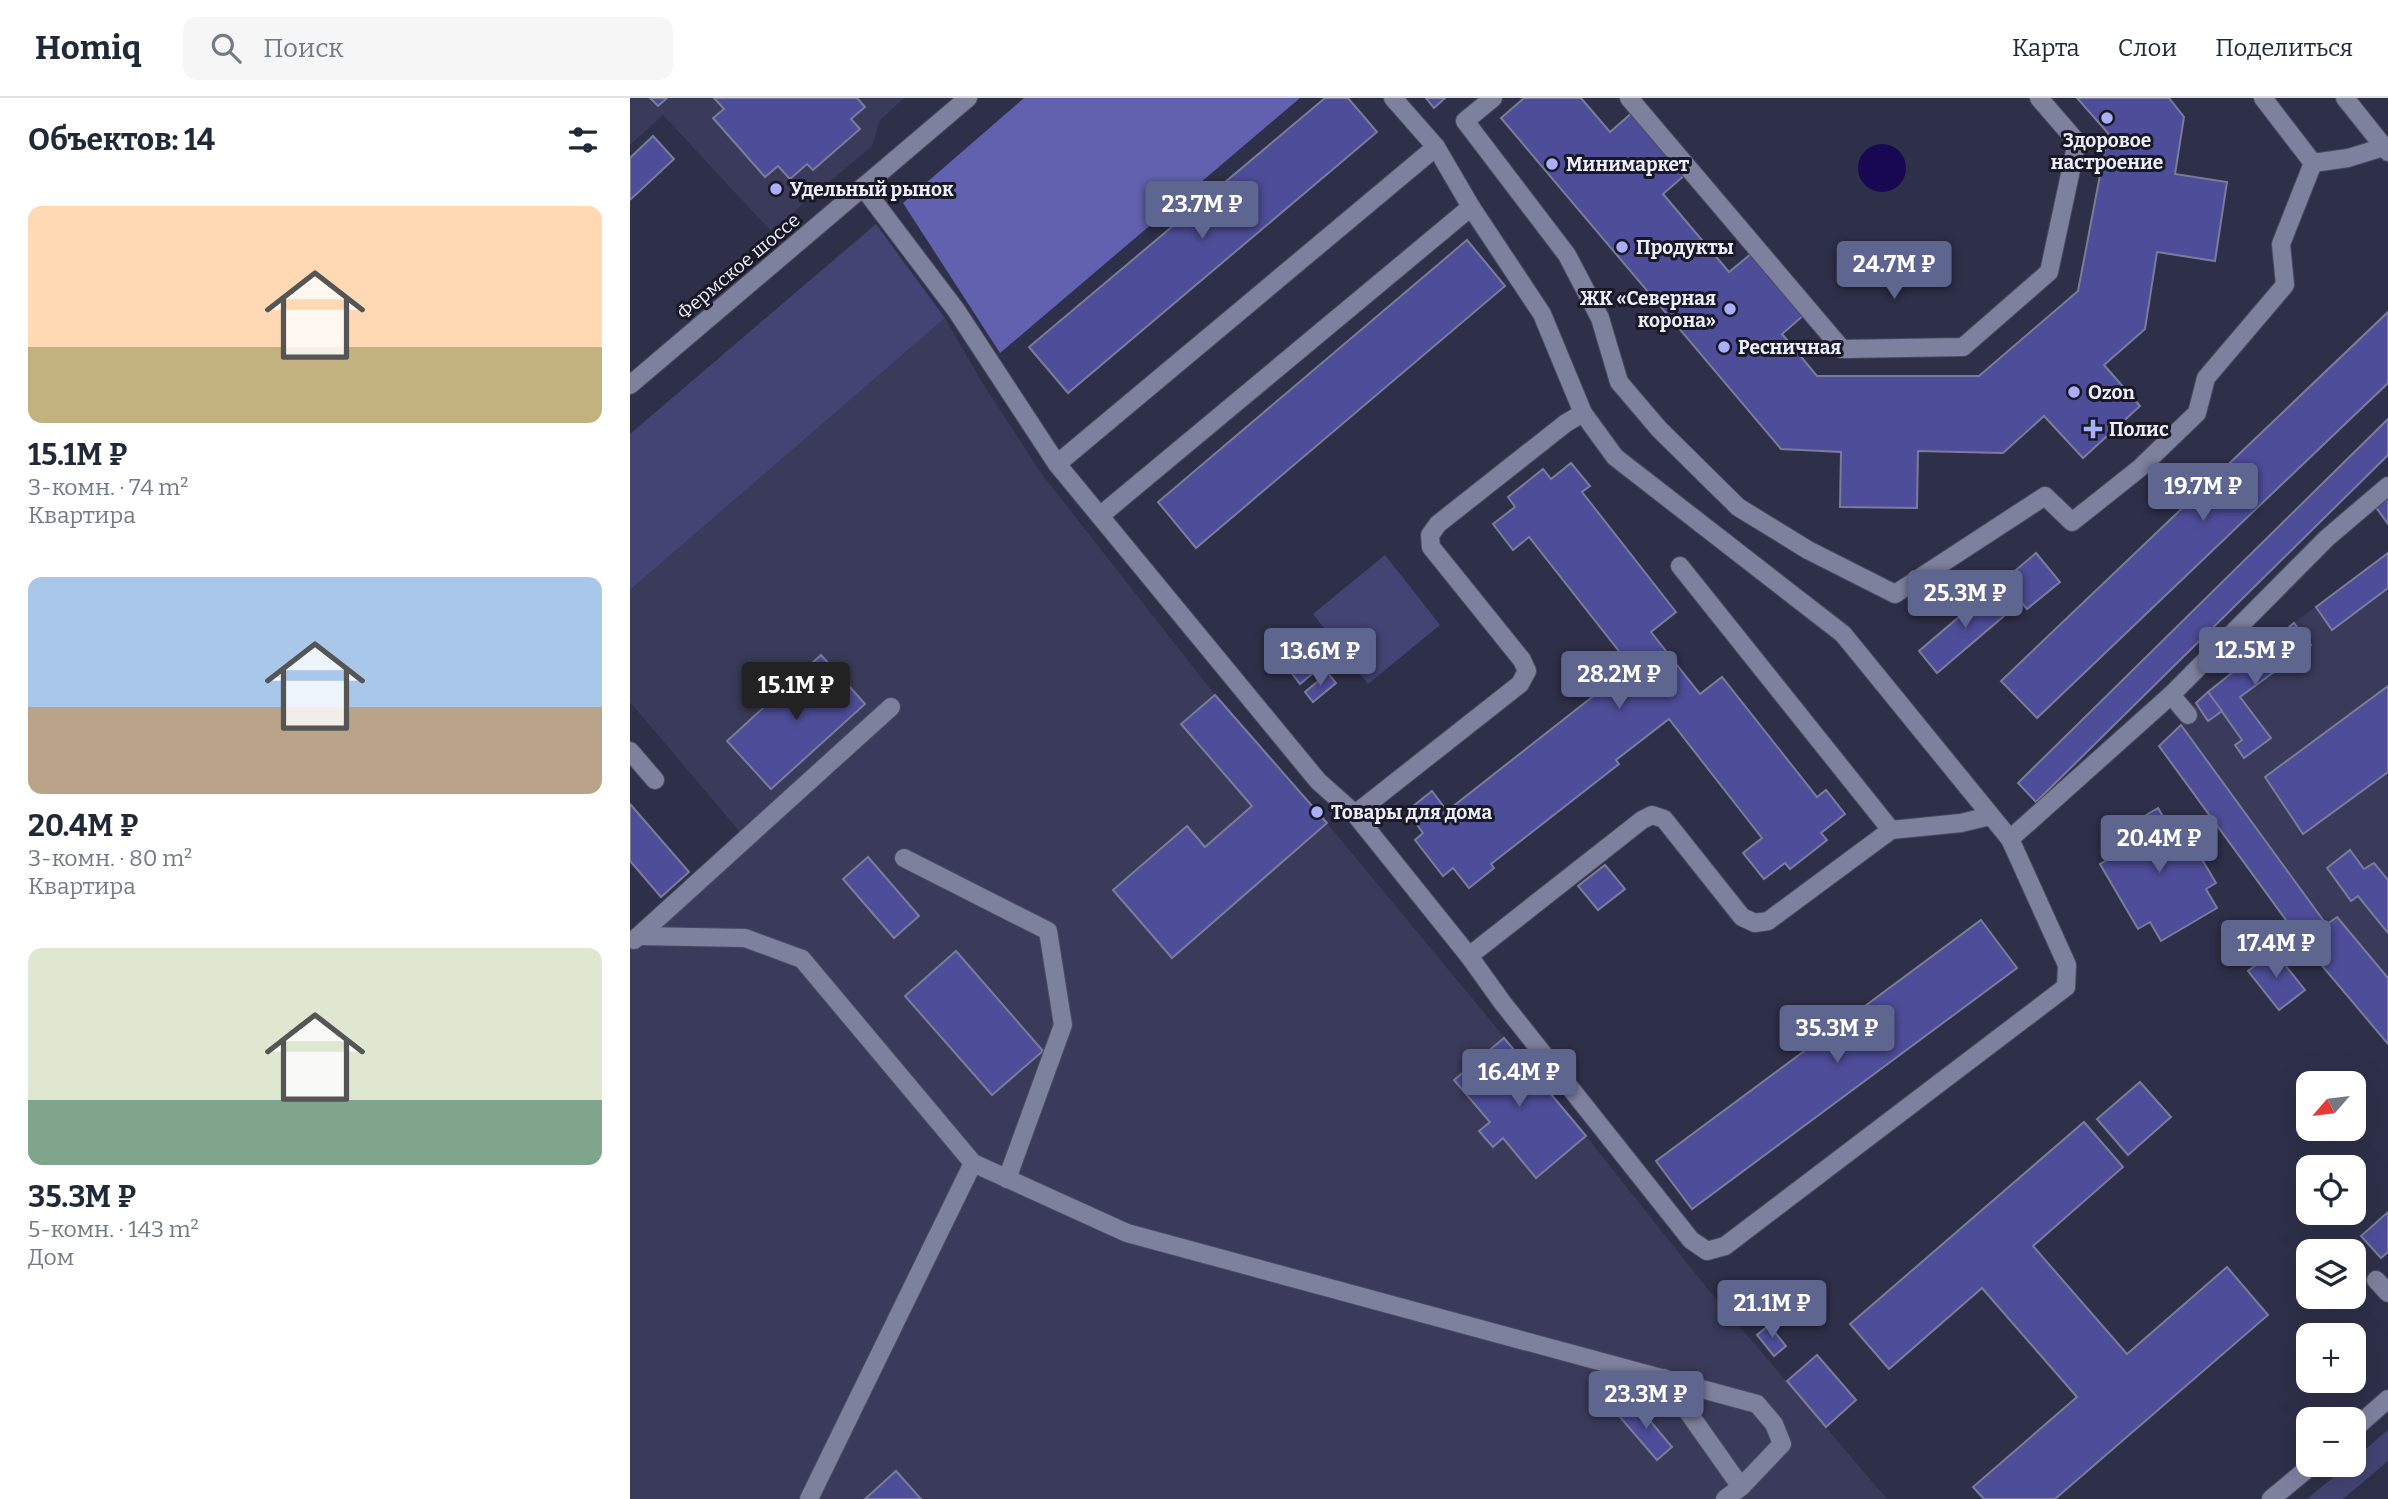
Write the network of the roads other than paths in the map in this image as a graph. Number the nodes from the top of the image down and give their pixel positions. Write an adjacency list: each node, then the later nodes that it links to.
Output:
1 (968, 98): 11 (street, Фермское шоссе)
2 (1393, 98): 8 (street)
3 (1493, 98): 10 (street)
4 (1629, 98): 5 (street)
5 (2039, 98)
6 (2263, 98): 10 (street)
7 (2345, 98): 9 (street)
8 (1436, 147): 12 (street); 15 (street)
9 (2386, 150): 10 (street)
10 (2313, 163)
11 (863, 187): 13 (street, Фермское шоссе); 15 (street)
12 (1471, 207): 14 (street); 17 (street)
13 (630, 385)
14 (1583, 414): 24 (street); 25 (street)
15 (1057, 464): 17 (street)
16 (2388, 486): 19 (street)
17 (1101, 515): 24 (street)
18 (1679, 566): 26 (street)
19 (2171, 695): 21 (street); 27 (street)
20 (891, 707): 29 (street)
21 (2188, 715)
22 (630, 751): 23 (street)
23 (656, 780)
24 (1355, 814): 30 (street)
25 (1990, 816): 26 (street); 27 (street)
26 (1891, 830): 30 (street)
27 (2010, 839): 30 (street)
28 (904, 858): 32 (street)
29 (634, 940): 31 (street)
30 (1469, 956)
31 (973, 1163): 32 (street); 38 (street)
32 (1007, 1179): 33 (street)
33 (1664, 1378): 37 (street); 37 (street)
34 (2388, 1399): 35 (street)
35 (2366, 1418)
36 (2298, 1477): 40 (street)
37 (1741, 1487): 39 (street)
38 (808, 1499)
39 (1725, 1499)
40 (2272, 1499)

